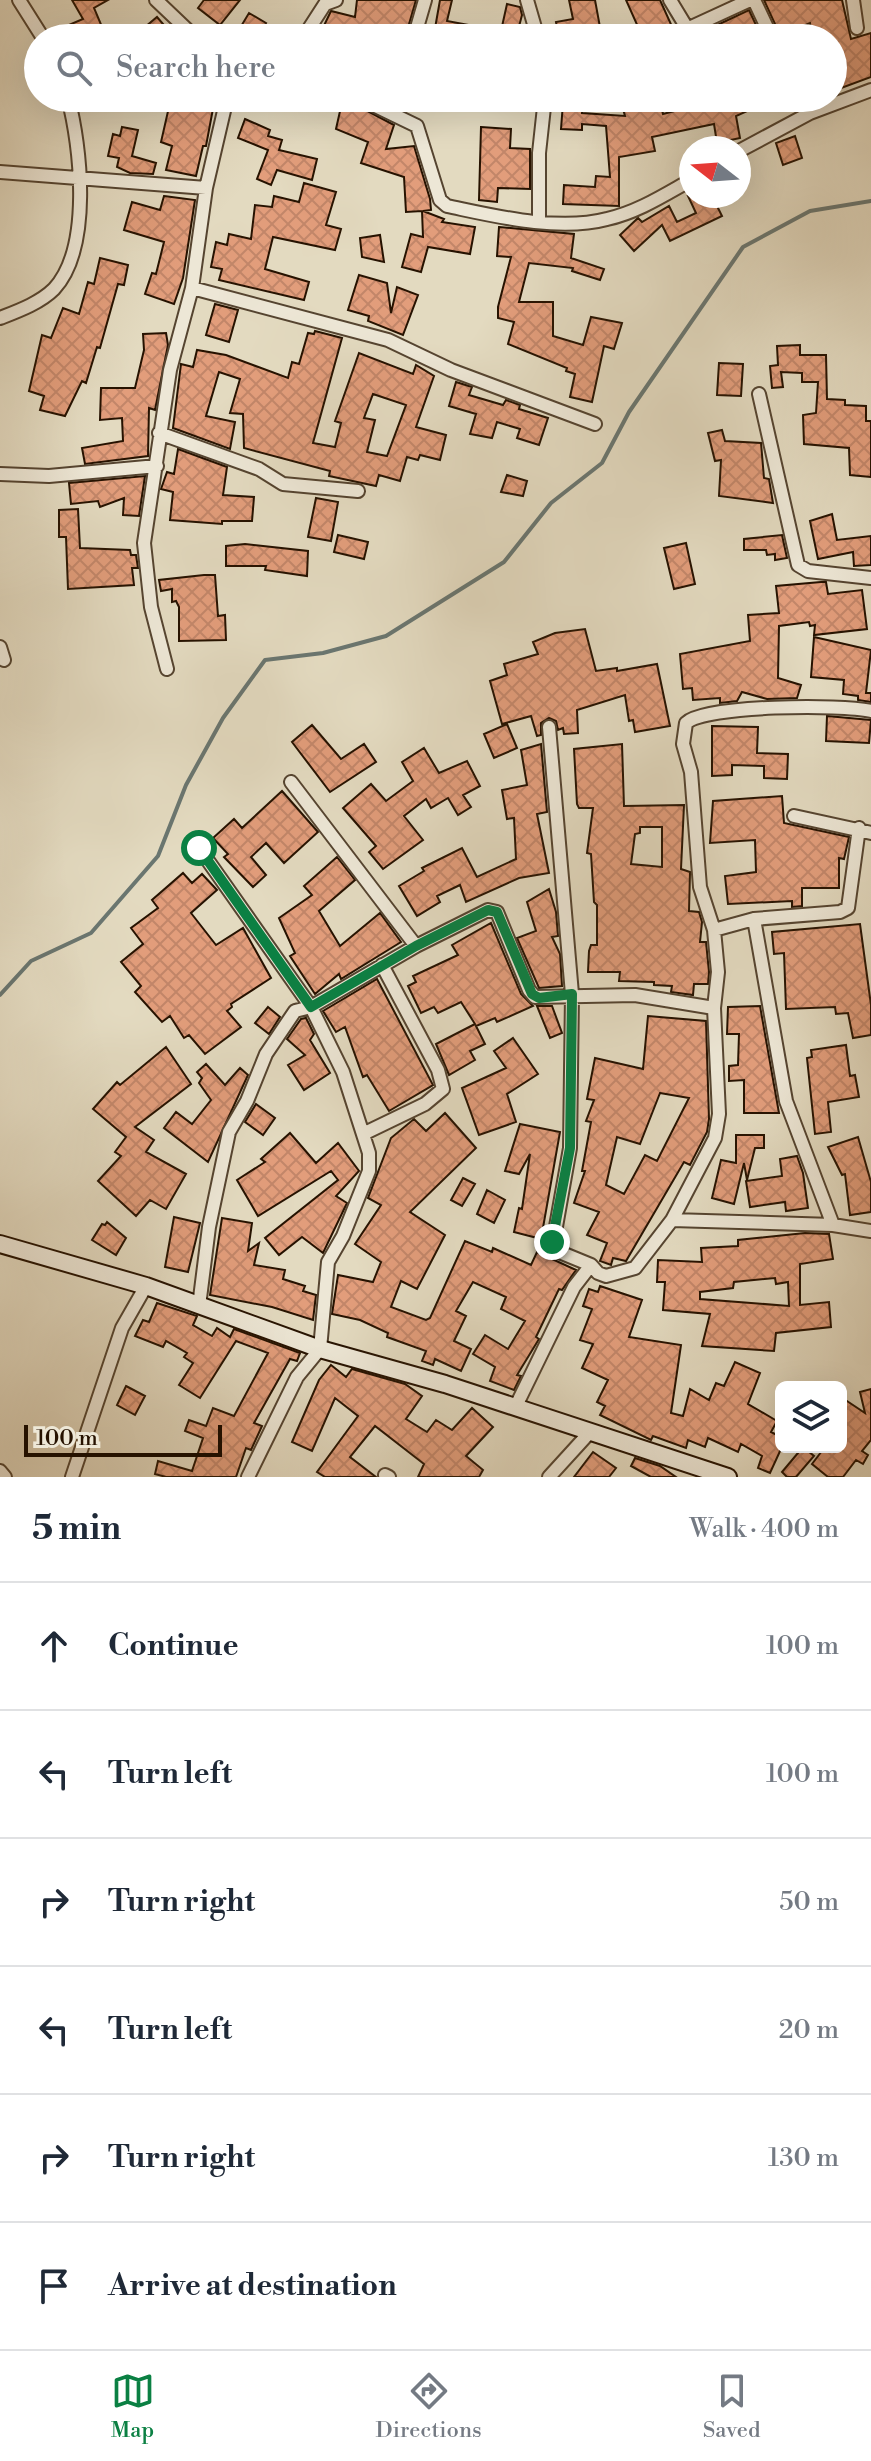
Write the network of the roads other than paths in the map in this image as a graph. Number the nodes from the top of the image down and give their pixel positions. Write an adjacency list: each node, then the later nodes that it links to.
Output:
1 (19, 0): 9 (street)
2 (156, 0): 10 (street)
3 (336, 0): 11 (street)
4 (425, 0): 12 (street)
5 (527, 0): 13 (street)
6 (670, 0): 14 (street)
7 (752, 0): 15 (street); 16 (street)
8 (853, 0): 17 (street)
9 (34, 24)
10 (181, 24)
11 (312, 24)
12 (418, 24)
13 (534, 24)
14 (684, 24)
15 (708, 24)
16 (765, 24)
17 (857, 28)
18 (871, 90): 19 (street)
19 (847, 99)
20 (72, 112): 27 (street)
21 (224, 112): 29 (street)
22 (392, 112): 30 (street)
23 (543, 112): 30 (street)
24 (813, 112): 25 (street)
25 (751, 145)
26 (0, 172): 27 (street)
27 (78, 178): 29 (street); 32 (street)
28 (679, 187): 30 (street)
29 (206, 188): 31 (street)
30 (539, 221)
31 (192, 288): 34 (street); 35 (street)
32 (0, 318)
33 (759, 394): 39 (street)
34 (595, 424)
35 (159, 433): 36 (street); 38 (street)
36 (157, 466): 37 (street); 40 (street)
37 (0, 474)
38 (358, 491)
39 (871, 578)
40 (167, 669)
41 (871, 711): 48 (street)
42 (549, 727): 51 (street)
43 (291, 782): 49 (street)
44 (794, 816): 45 (street)
45 (865, 830): 47 (street)
46 (199, 848): 52 (street)
47 (754, 919): 48 (street); 56 (street)
48 (714, 930): 53 (street)
49 (416, 946): 50 (street); 51 (street)
50 (382, 965): 52 (street); 54 (street)
51 (572, 994): 53 (street); 59 (street)
52 (311, 1007): 54 (street); 61 (street)
53 (714, 1008): 55 (street)
54 (365, 1133): 62 (street)
55 (672, 1220): 56 (street); 59 (street)
56 (833, 1225): 57 (street)
57 (871, 1231)
58 (0, 1244): 60 (street)
59 (591, 1265): 63 (street)
60 (146, 1286): 61 (street); 67 (street)
61 (199, 1306): 62 (street)
62 (320, 1349): 63 (street); 68 (street)
63 (515, 1408): 64 (street)
64 (590, 1432): 69 (street); 70 (street)
65 (0, 1471): 66 (street)
66 (5, 1477)
67 (72, 1477)
68 (248, 1477)
69 (549, 1477)
70 (728, 1477)

